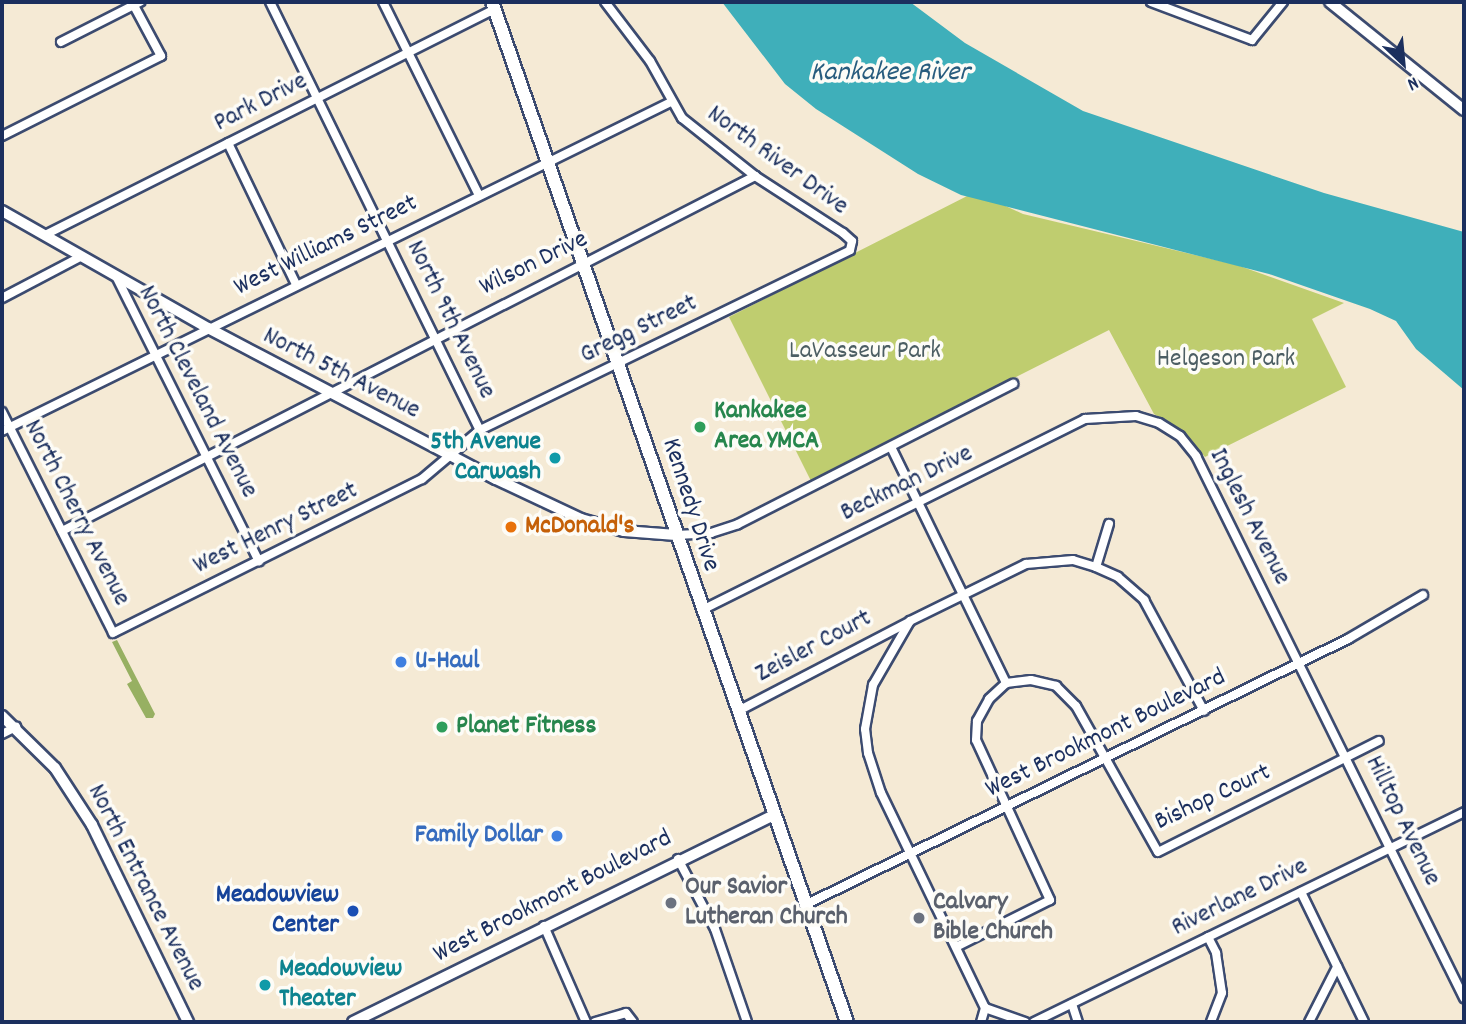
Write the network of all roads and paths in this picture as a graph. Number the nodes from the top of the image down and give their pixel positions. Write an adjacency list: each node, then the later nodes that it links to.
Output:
1 (270, 2): 11 (street, North 9th Avenue)
2 (383, 2): 10 (street)
3 (605, 2): 12 (street, North River Drive)
4 (1151, 2): 5 (street)
5 (1283, 2)
6 (1330, 2): 13 (main road)
7 (135, 3): 9 (street); 14 (street)
8 (494, 6): 10 (street, Park Drive); 16 (main road, Kennedy Drive)
9 (61, 42)
10 (408, 53): 11 (street, Park Drive); 18 (street)
11 (318, 97): 15 (street, Park Drive); 21 (street, North 9th Avenue)
12 (671, 102): 16 (street, West Williams Street); 17 (street, North River Drive)
13 (1464, 110)
14 (2, 136)
15 (228, 143): 20 (street, Park Drive); 26 (street)
16 (549, 160): 18 (street, West Williams Street); 24 (main road, Kennedy Drive)
17 (755, 176): 22 (street, North River Drive); 24 (street, Wilson Drive)
18 (479, 195): 21 (street, West Williams Street)
19 (2, 211): 20 (street, North 5th Avenue)
20 (46, 235): 23 (street, North 5th Avenue)
21 (387, 239): 26 (street, West Williams Street); 29 (street, North 9th Avenue)
22 (850, 250): 31 (street, Gregg Street)
23 (80, 257): 25 (street, North 5th Avenue); 27 (street)
24 (584, 263): 29 (street, Wilson Drive); 31 (main road, Kennedy Drive)
25 (117, 278): 28 (street, North 5th Avenue); 30 (street, North Cleveland Avenue)
26 (296, 284): 28 (street, West Williams Street)
27 (2, 298)
28 (208, 328): 30 (street, West Williams Street); 33 (street, North 5th Avenue)
29 (434, 337): 33 (street, Wilson Drive); 37 (street, North 9th Avenue)
30 (155, 356): 36 (street, West Williams Street); 40 (street, North Cleveland Avenue)
31 (620, 364): 37 (street, Gregg Street); 44 (main road, Kennedy Drive)
32 (1013, 384): 38 (street)
33 (333, 393): 39 (street, North 5th Avenue); 40 (street, Wilson Drive)
34 (2, 412): 36 (street, North Cherry Avenue)
35 (1136, 416): 41 (street, Beckman Drive); 52 (street, Inglesh Avenue)
36 (6, 429): 43 (street, North Cherry Avenue)
37 (481, 430): 39 (street, Gregg Street)
38 (891, 447): 41 (street); 44 (street)
39 (452, 455): 44 (street, North 5th Avenue); 45 (street, West Henry Street)
40 (207, 458): 43 (street, Wilson Drive); 45 (street, North Cleveland Avenue)
41 (918, 502): 47 (street); 49 (street, Beckman Drive)
42 (1109, 524): 46 (street)
43 (62, 531): 51 (street, North Cherry Avenue)
44 (676, 535): 49 (main road, Kennedy Drive)
45 (259, 561): 51 (street, West Henry Street)
46 (1096, 567): 47 (street, Zeisler Court); 55 (street, Zeisler Court)
47 (963, 594): 50 (street, Zeisler Court); 53 (street)
48 (1423, 595): 52 (street, West Brookmont Boulevard)
49 (702, 610): 54 (main road, Kennedy Drive)
50 (910, 621): 54 (street, Zeisler Court); 66 (street)
51 (113, 632)
52 (1300, 663): 55 (street, West Brookmont Boulevard); 60 (street, Hilltop Avenue)
53 (1006, 683): 61 (street); 62 (street)
54 (737, 711): 64 (main road, Kennedy Drive)
55 (1204, 711): 61 (street, West Brookmont Boulevard)
56 (2, 716): 57 (main road, North Entrance Avenue)
57 (16, 727): 58 (street); 77 (main road, North Entrance Avenue)
58 (2, 734)
59 (1379, 741): 60 (street, Bishop Court)
60 (1346, 756): 61 (street, Bishop Court); 65 (street, Hilltop Avenue)
61 (1106, 759): 62 (street, West Brookmont Boulevard)
62 (1008, 807): 66 (street, West Brookmont Boulevard); 72 (street)
63 (1464, 813): 65 (street, Riverlane Drive)
64 (774, 815): 67 (main road, West Brookmont Boulevard); 69 (main road, Kennedy Drive)
65 (1392, 848): 68 (street, Riverlane Drive); 74 (street, Hilltop Avenue)
66 (911, 856): 69 (street, West Brookmont Boulevard); 72 (street)
67 (678, 859): 70 (main road, West Brookmont Boulevard); 82 (street)
68 (1301, 892): 71 (street, Riverlane Drive); 73 (street)
69 (805, 905): 83 (main road, Kennedy Drive)
70 (544, 926): 78 (main road, West Brookmont Boulevard); 79 (street)
71 (1208, 937): 75 (street, Riverlane Drive); 88 (street)
72 (956, 947): 76 (street)
73 (1337, 967): 89 (street); 90 (street)
74 (1464, 998)
75 (1072, 1004): 86 (street, Riverlane Drive); 87 (street)
76 (985, 1008): 84 (street); 85 (street)
77 (188, 1022)
78 (353, 1022)
79 (586, 1022)
80 (595, 1022): 81 (street)
81 (633, 1022)
82 (747, 1022)
83 (847, 1022)
84 (981, 1022)
85 (1025, 1022)
86 (1034, 1022)
87 (1079, 1022)
88 (1211, 1022)
89 (1309, 1022)
90 (1364, 1022)

